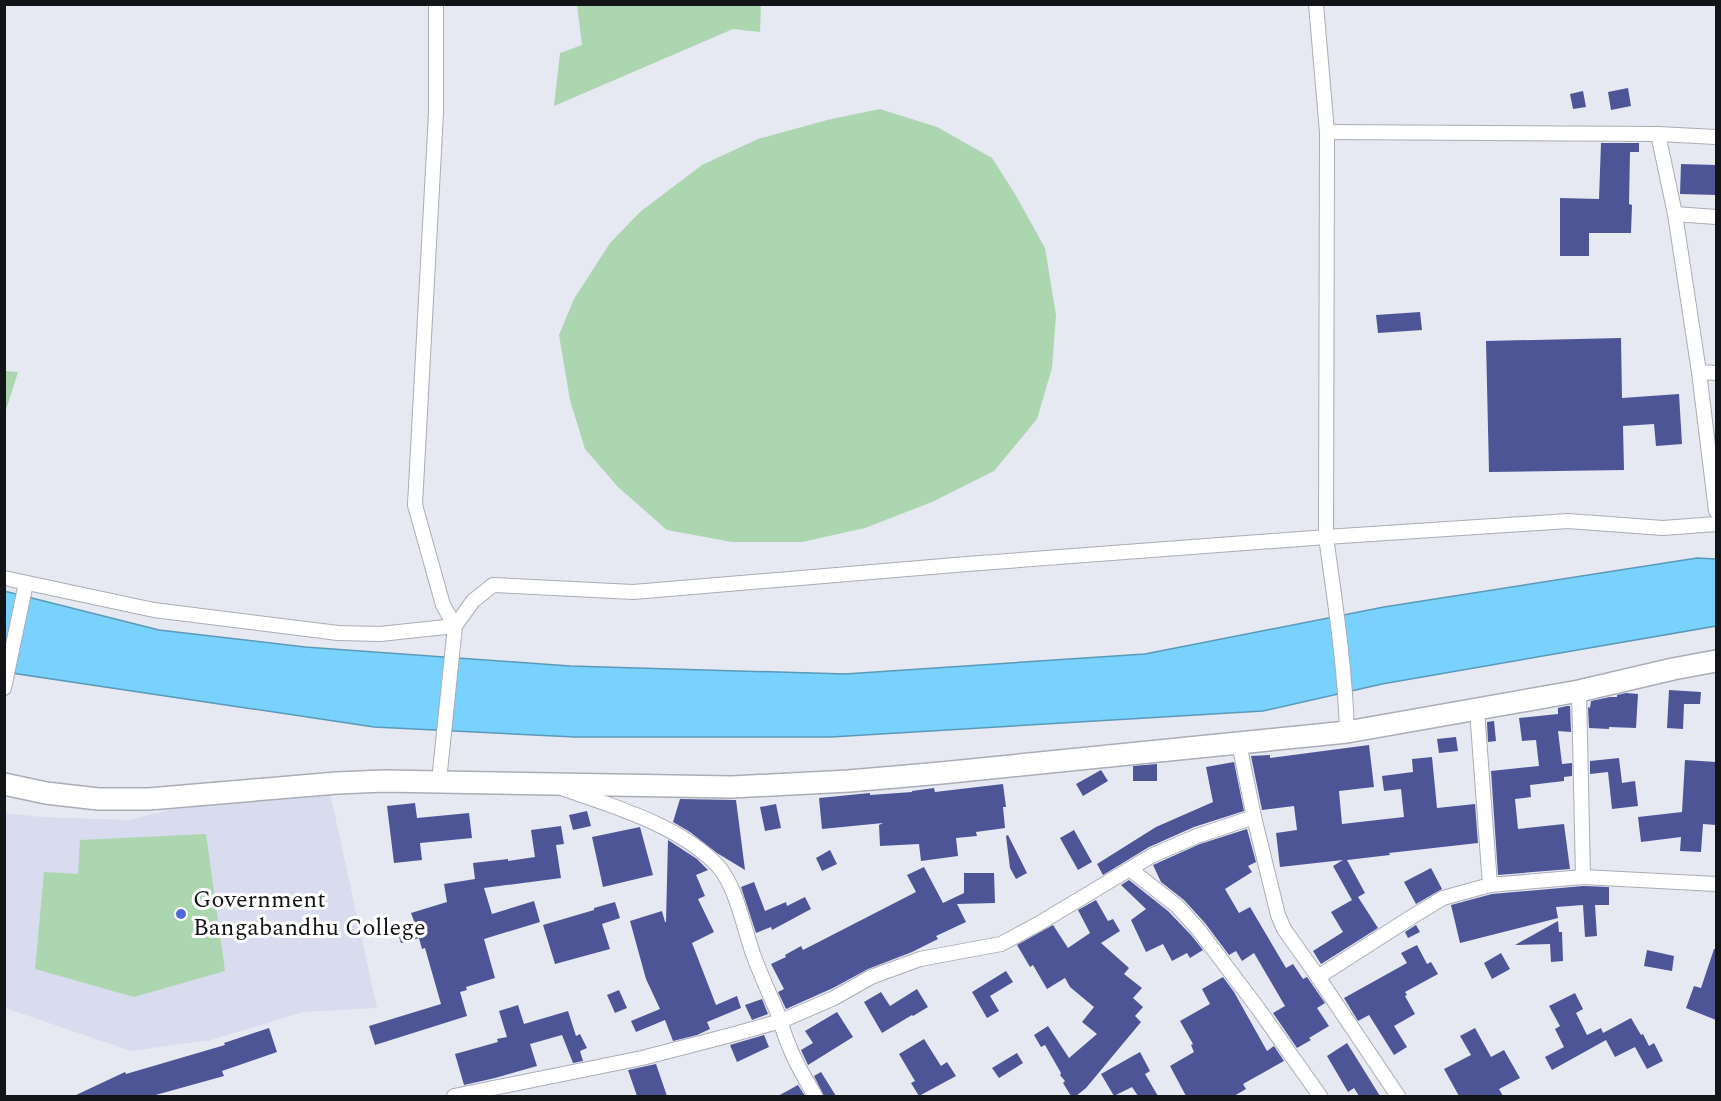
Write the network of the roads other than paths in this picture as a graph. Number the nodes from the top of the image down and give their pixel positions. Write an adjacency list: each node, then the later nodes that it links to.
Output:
1 (436, 4): 15 (street)
2 (1316, 4): 3 (street)
3 (1327, 132): 4 (street); 12 (street)
4 (1658, 134): 5 (street); 6 (street)
5 (1716, 137)
6 (1674, 214): 7 (street); 8 (street)
7 (1716, 217)
8 (1699, 372): 9 (street); 10 (street)
9 (1716, 373)
10 (1716, 511)
11 (1716, 524): 12 (street)
12 (1326, 537): 15 (street); 20 (street)
13 (4, 578): 14 (street)
14 (26, 583): 15 (street); 17 (street)
15 (455, 633): 22 (street)
16 (1716, 661): 18 (main road)
17 (4, 688)
18 (1579, 691): 19 (main road); 27 (street)
19 (1477, 710): 20 (main road); 29 (street)
20 (1347, 732): 21 (main road)
21 (1239, 743): 24 (main road); 25 (street)
22 (440, 782): 23 (main road); 24 (main road)
23 (4, 784)
24 (550, 785): 31 (street)
25 (1254, 817): 26 (street); 30 (street)
26 (1131, 870): 31 (street); 34 (street)
27 (1583, 877): 28 (street); 29 (street)
28 (1716, 884)
29 (1490, 885): 30 (street)
30 (1318, 977): 35 (street)
31 (781, 1021): 32 (street); 33 (street)
32 (454, 1096)
33 (815, 1096)
34 (1320, 1096)
35 (1398, 1096)

